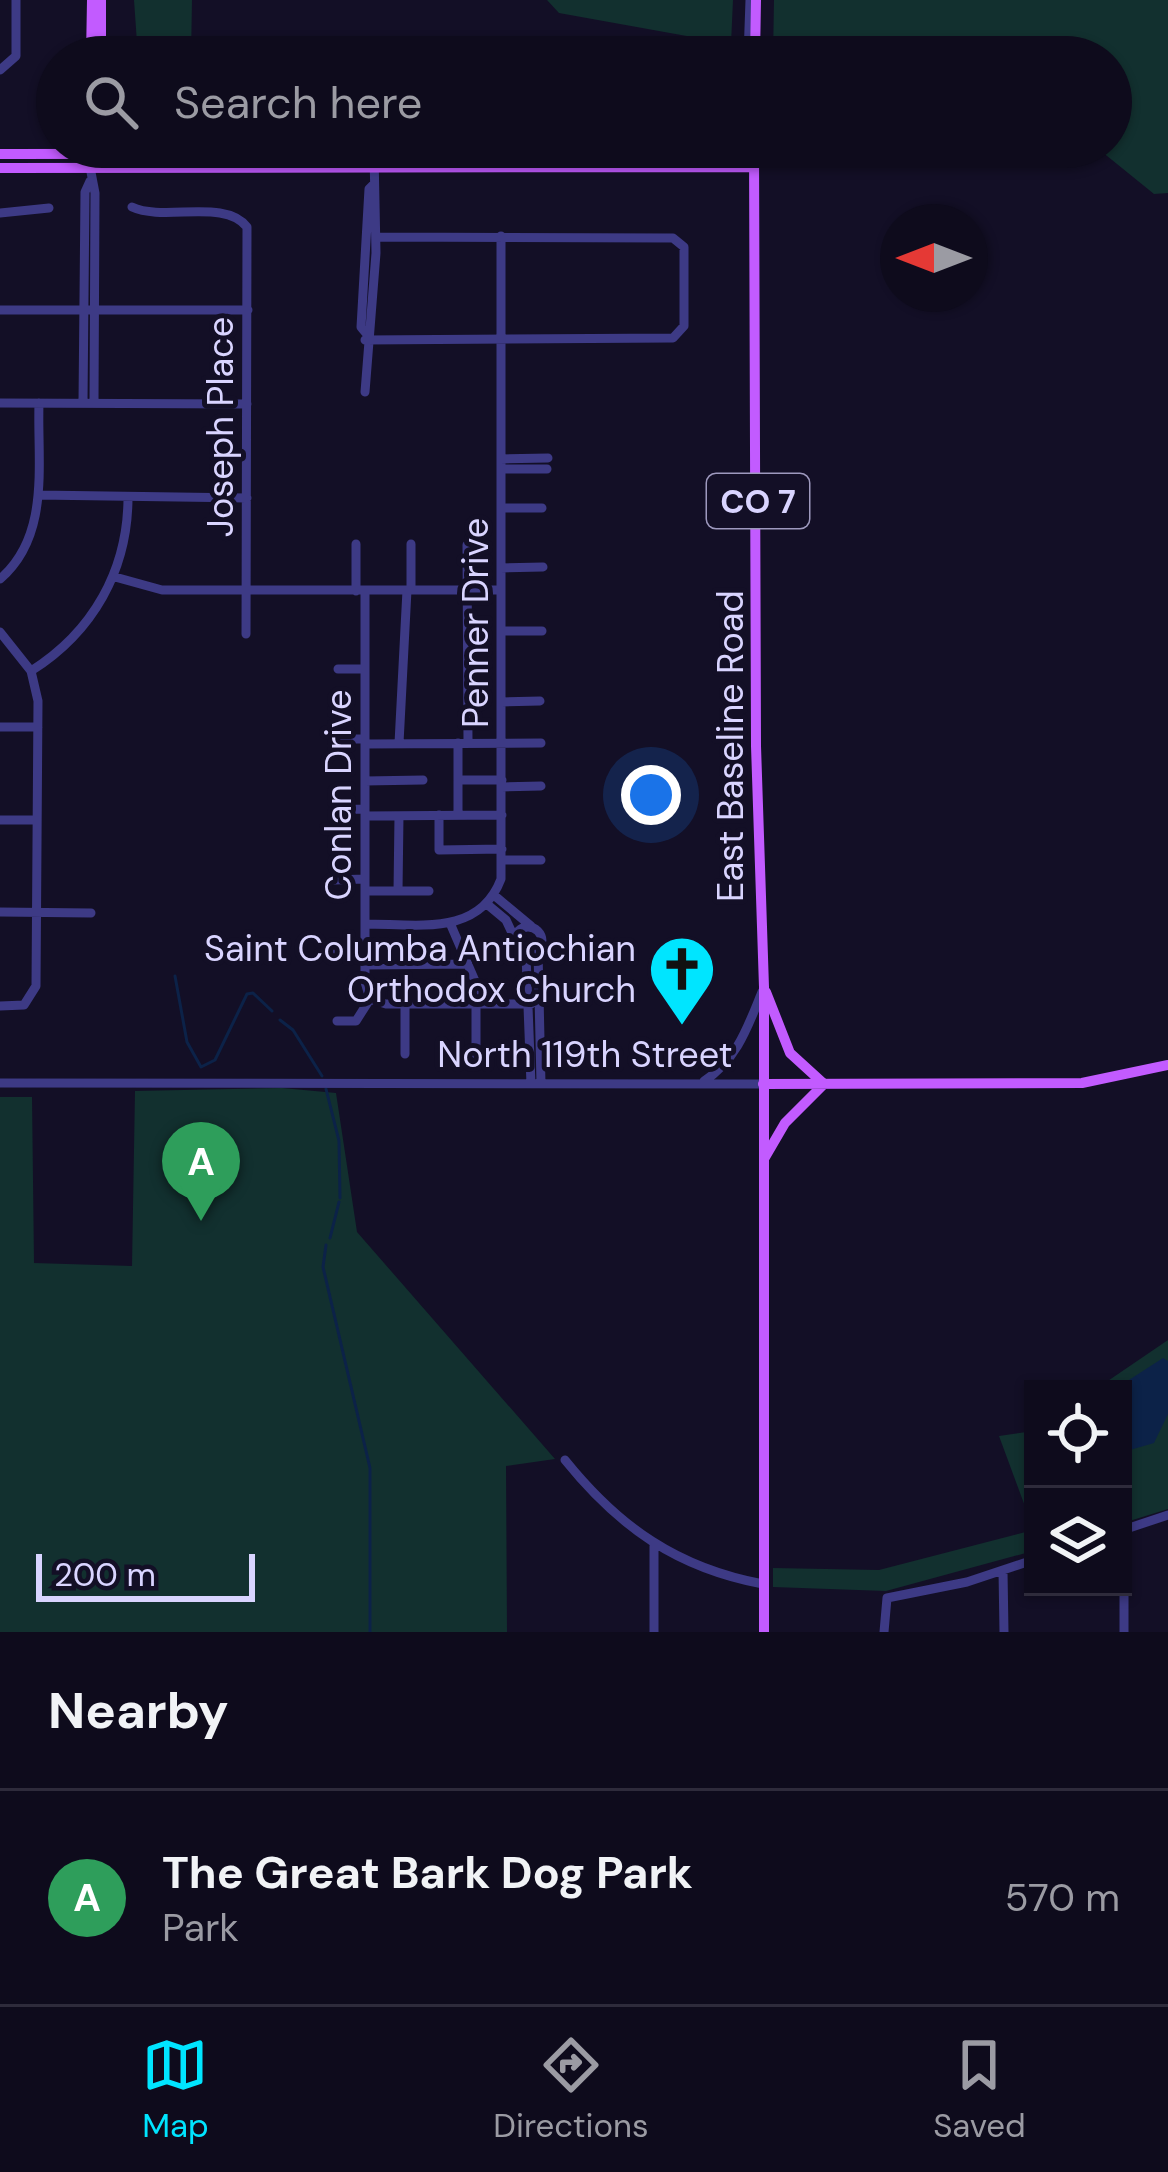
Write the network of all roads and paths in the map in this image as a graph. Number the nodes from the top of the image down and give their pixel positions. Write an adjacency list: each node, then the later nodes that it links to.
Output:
1 (16, 0): 7 (street)
2 (96, 0): 4 (main road); 5 (main road)
3 (753, 0): 6 (main road)
4 (93, 36)
5 (99, 36)
6 (752, 36)
7 (0, 70)
8 (0, 154): 9 (main road)
9 (36, 155)
10 (36, 163): 11 (main road)
11 (0, 168)
12 (90, 168): 22 (street)
13 (371, 168): 15 (street)
14 (748, 168): 99 (main road, East Baseline Road / CO 7)
15 (374, 184): 20 (street); 24 (street)
16 (132, 207): 23 (street, Joseph Place)
17 (49, 208): 18 (street)
18 (0, 213)
19 (501, 236): 20 (street); 25 (street, Penner Drive); 25 (street)
20 (376, 237): 24 (street)
21 (0, 310): 22 (street)
22 (88, 310): 23 (street); 29 (street)
23 (248, 310): 30 (street, Joseph Place)
24 (365, 337): 25 (street); 26 (street)
25 (501, 338): 31 (street, Penner Drive)
26 (365, 392)
27 (0, 403): 28 (street)
28 (39, 403): 29 (street); 33 (street)
29 (89, 403): 30 (street)
30 (247, 404): 35 (street, Joseph Place)
31 (501, 464): 32 (street); 36 (street, Penner Drive)
32 (548, 464)
33 (38, 495): 34 (street); 44 (street)
34 (128, 497): 35 (street); 43 (street)
35 (247, 498): 48 (street, Joseph Place)
36 (501, 508): 37 (street); 42 (street, Penner Drive)
37 (542, 508)
38 (356, 544): 49 (street, Conlan Drive)
39 (411, 544): 45 (street)
40 (467, 544): 46 (street)
41 (543, 567): 42 (street)
42 (501, 568): 47 (street, Penner Drive)
43 (115, 577): 48 (street); 56 (street)
44 (0, 579)
45 (409, 590): 46 (street); 49 (street); 63 (street)
46 (467, 590): 47 (street); 64 (street)
47 (501, 590): 50 (street, Penner Drive)
48 (246, 591): 49 (street); 53 (street, Joseph Place)
49 (360, 591): 55 (street, Conlan Drive)
50 (501, 631): 51 (street); 58 (street, Penner Drive)
51 (542, 631)
52 (0, 632): 56 (street)
53 (246, 634)
54 (338, 669): 55 (street)
55 (365, 669): 62 (street, Conlan Drive)
56 (31, 671): 60 (street)
57 (540, 701): 58 (street)
58 (502, 702): 65 (street, Penner Drive)
59 (0, 727): 60 (street)
60 (38, 727): 79 (street)
61 (339, 739): 62 (street)
62 (365, 741): 63 (street); 68 (street, Conlan Drive)
63 (399, 743): 64 (street)
64 (463, 743): 65 (street); 69 (street)
65 (502, 743): 66 (street); 70 (street, Penner Drive)
66 (541, 743)
67 (423, 780): 68 (street)
68 (365, 781): 73 (street, Conlan Drive)
69 (458, 781): 70 (street); 75 (street)
70 (502, 783): 71 (street); 76 (street, Penner Drive)
71 (542, 786)
72 (334, 810): 73 (street)
73 (365, 812): 77 (street); 83 (street, Conlan Drive)
74 (439, 815): 75 (street); 77 (street); 80 (street)
75 (458, 815): 76 (street)
76 (502, 815): 80 (street, Penner Drive)
77 (399, 816): 84 (street)
78 (0, 820): 79 (street)
79 (37, 820): 88 (street)
80 (502, 855): 81 (street); 86 (street, Penner Drive)
81 (541, 860)
82 (334, 880): 83 (street)
83 (365, 885): 84 (street); 91 (street, Conlan Drive)
84 (398, 891): 85 (street)
85 (429, 891)
86 (491, 901): 90 (street); 92 (street); 93 (street)
87 (0, 912): 88 (street)
88 (37, 912): 89 (street); 104 (street)
89 (92, 913)
90 (450, 923): 91 (street); 98 (street)
91 (365, 924): 94 (street, Conlan Drive)
92 (531, 926): 93 (street); 96 (street)
93 (514, 938): 96 (street)
94 (365, 950): 95 (street); 97 (street, Conlan Drive)
95 (334, 951)
96 (532, 953): 103 (street); 110 (street)
97 (365, 964): 98 (street); 100 (street, Conlan Drive)
98 (468, 964): 102 (street)
99 (764, 987): 111 (street); 112 (main road, East Baseline Road / CO 7); 113 (main road)
100 (370, 999): 101 (street); 105 (street)
101 (405, 1004): 102 (street); 106 (street)
102 (480, 1004): 103 (street); 107 (street)
103 (531, 1004): 110 (street)
104 (0, 1006)
105 (338, 1021)
106 (405, 1054)
107 (476, 1054)
108 (1168, 1064): 113 (main road, North 119th Street)
109 (0, 1083): 110 (street, North 119th Street)
110 (536, 1084): 111 (street, North 119th Street)
111 (700, 1084): 112 (street, North 119th Street)
112 (763, 1084): 113 (main road, North 119th Street); 114 (main road, East Baseline Road / CO 7)
113 (824, 1084): 114 (main road)
114 (763, 1162): 121 (main road, East Baseline Road / CO 7)
115 (565, 1460): 118 (street)
116 (1168, 1515): 117 (street)
117 (1132, 1527)
118 (653, 1546): 121 (street); 123 (street)
119 (1024, 1563): 120 (street)
120 (1003, 1570): 125 (street); 126 (street)
121 (763, 1584): 124 (main road, East Baseline Road / CO 7)
122 (1124, 1596): 127 (street)
123 (654, 1632)
124 (764, 1632)
125 (884, 1632)
126 (1004, 1632)
127 (1124, 1632)

